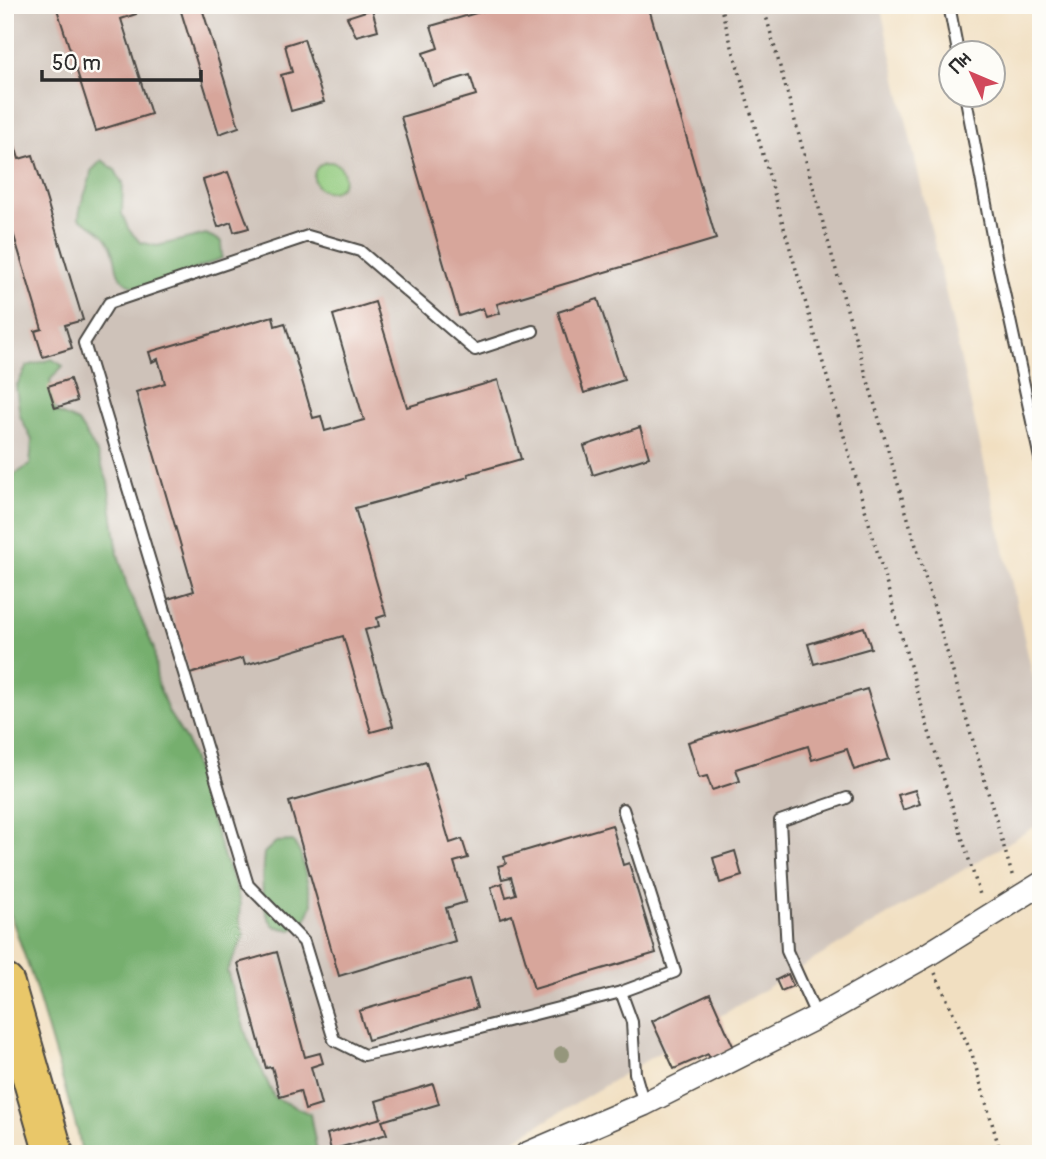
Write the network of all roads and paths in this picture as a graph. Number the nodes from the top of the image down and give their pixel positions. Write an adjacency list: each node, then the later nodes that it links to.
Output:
1 (720, 5): 12 (path)
2 (763, 5): 11 (path)
3 (949, 5): 4 (lane)
4 (955, 38)
5 (968, 108): 7 (lane)
6 (533, 331): 15 (lane)
7 (1041, 463)
8 (847, 798): 16 (lane)
9 (623, 809): 15 (lane)
10 (1041, 884): 11 (street)
11 (1018, 897): 12 (street)
12 (987, 917): 13 (street)
13 (927, 955): 16 (street); 20 (path)
14 (5, 984): 18 (highway)
15 (621, 992): 17 (lane)
16 (817, 1017): 17 (street)
17 (644, 1104): 19 (street)
18 (54, 1154)
19 (527, 1154)
20 (1001, 1154)

